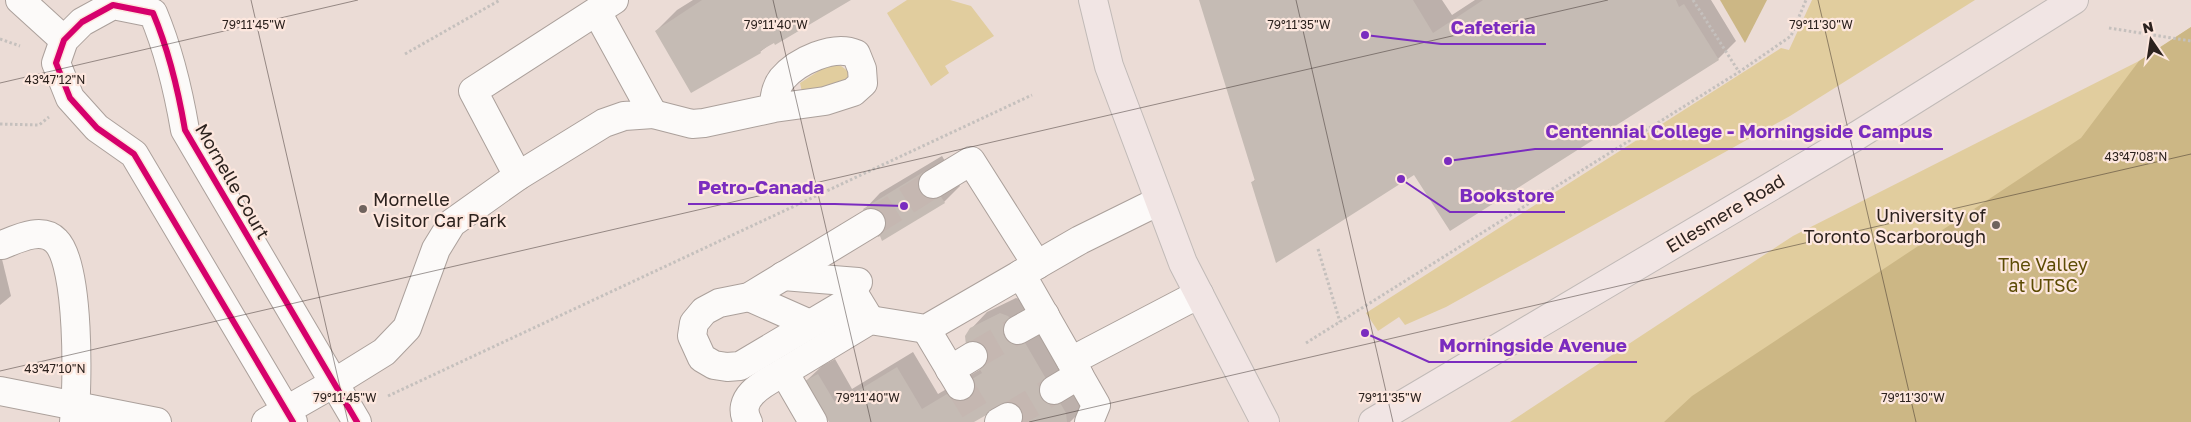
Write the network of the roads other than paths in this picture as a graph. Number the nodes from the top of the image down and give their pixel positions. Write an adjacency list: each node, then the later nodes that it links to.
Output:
1 (20, 0): 6 (street)
2 (1092, 0): 11 (main road)
3 (2074, 0): 38 (main road, Ellesmere Road)
4 (157, 6): 6 (street, Mornelle Court); 27 (street, Mornelle Court)
5 (605, 6): 8 (street); 9 (street)
6 (64, 40): 31 (street, Mornelle Court)
7 (774, 108): 8 (street)
8 (653, 114): 9 (street)
9 (518, 176): 27 (street)
10 (933, 184): 14 (street)
11 (1159, 201): 14 (street); 17 (main road)
12 (871, 222): 15 (street)
13 (2, 245): 30 (street)
14 (1029, 270): 19 (street); 22 (street)
15 (783, 276): 16 (street); 18 (street)
16 (857, 289): 20 (street); 21 (street)
17 (1199, 294): 24 (street); 37 (main road)
18 (749, 297): 21 (street); 21 (street)
19 (1044, 315): 23 (street); 24 (street)
20 (870, 320): 22 (street); 26 (street)
21 (810, 324)
22 (926, 329): 25 (street)
23 (1018, 330)
24 (1075, 368): 28 (street); 36 (street)
25 (961, 371)
26 (784, 372): 34 (street); 35 (street)
27 (334, 383): 31 (street); 33 (street, Mornelle Court)
28 (1054, 390)
29 (0, 391): 30 (street)
30 (75, 413): 32 (street)
31 (282, 418)
32 (157, 422)
33 (357, 422)
34 (748, 422)
35 (813, 422)
36 (1089, 422)
37 (1265, 422)
38 (1373, 422)

